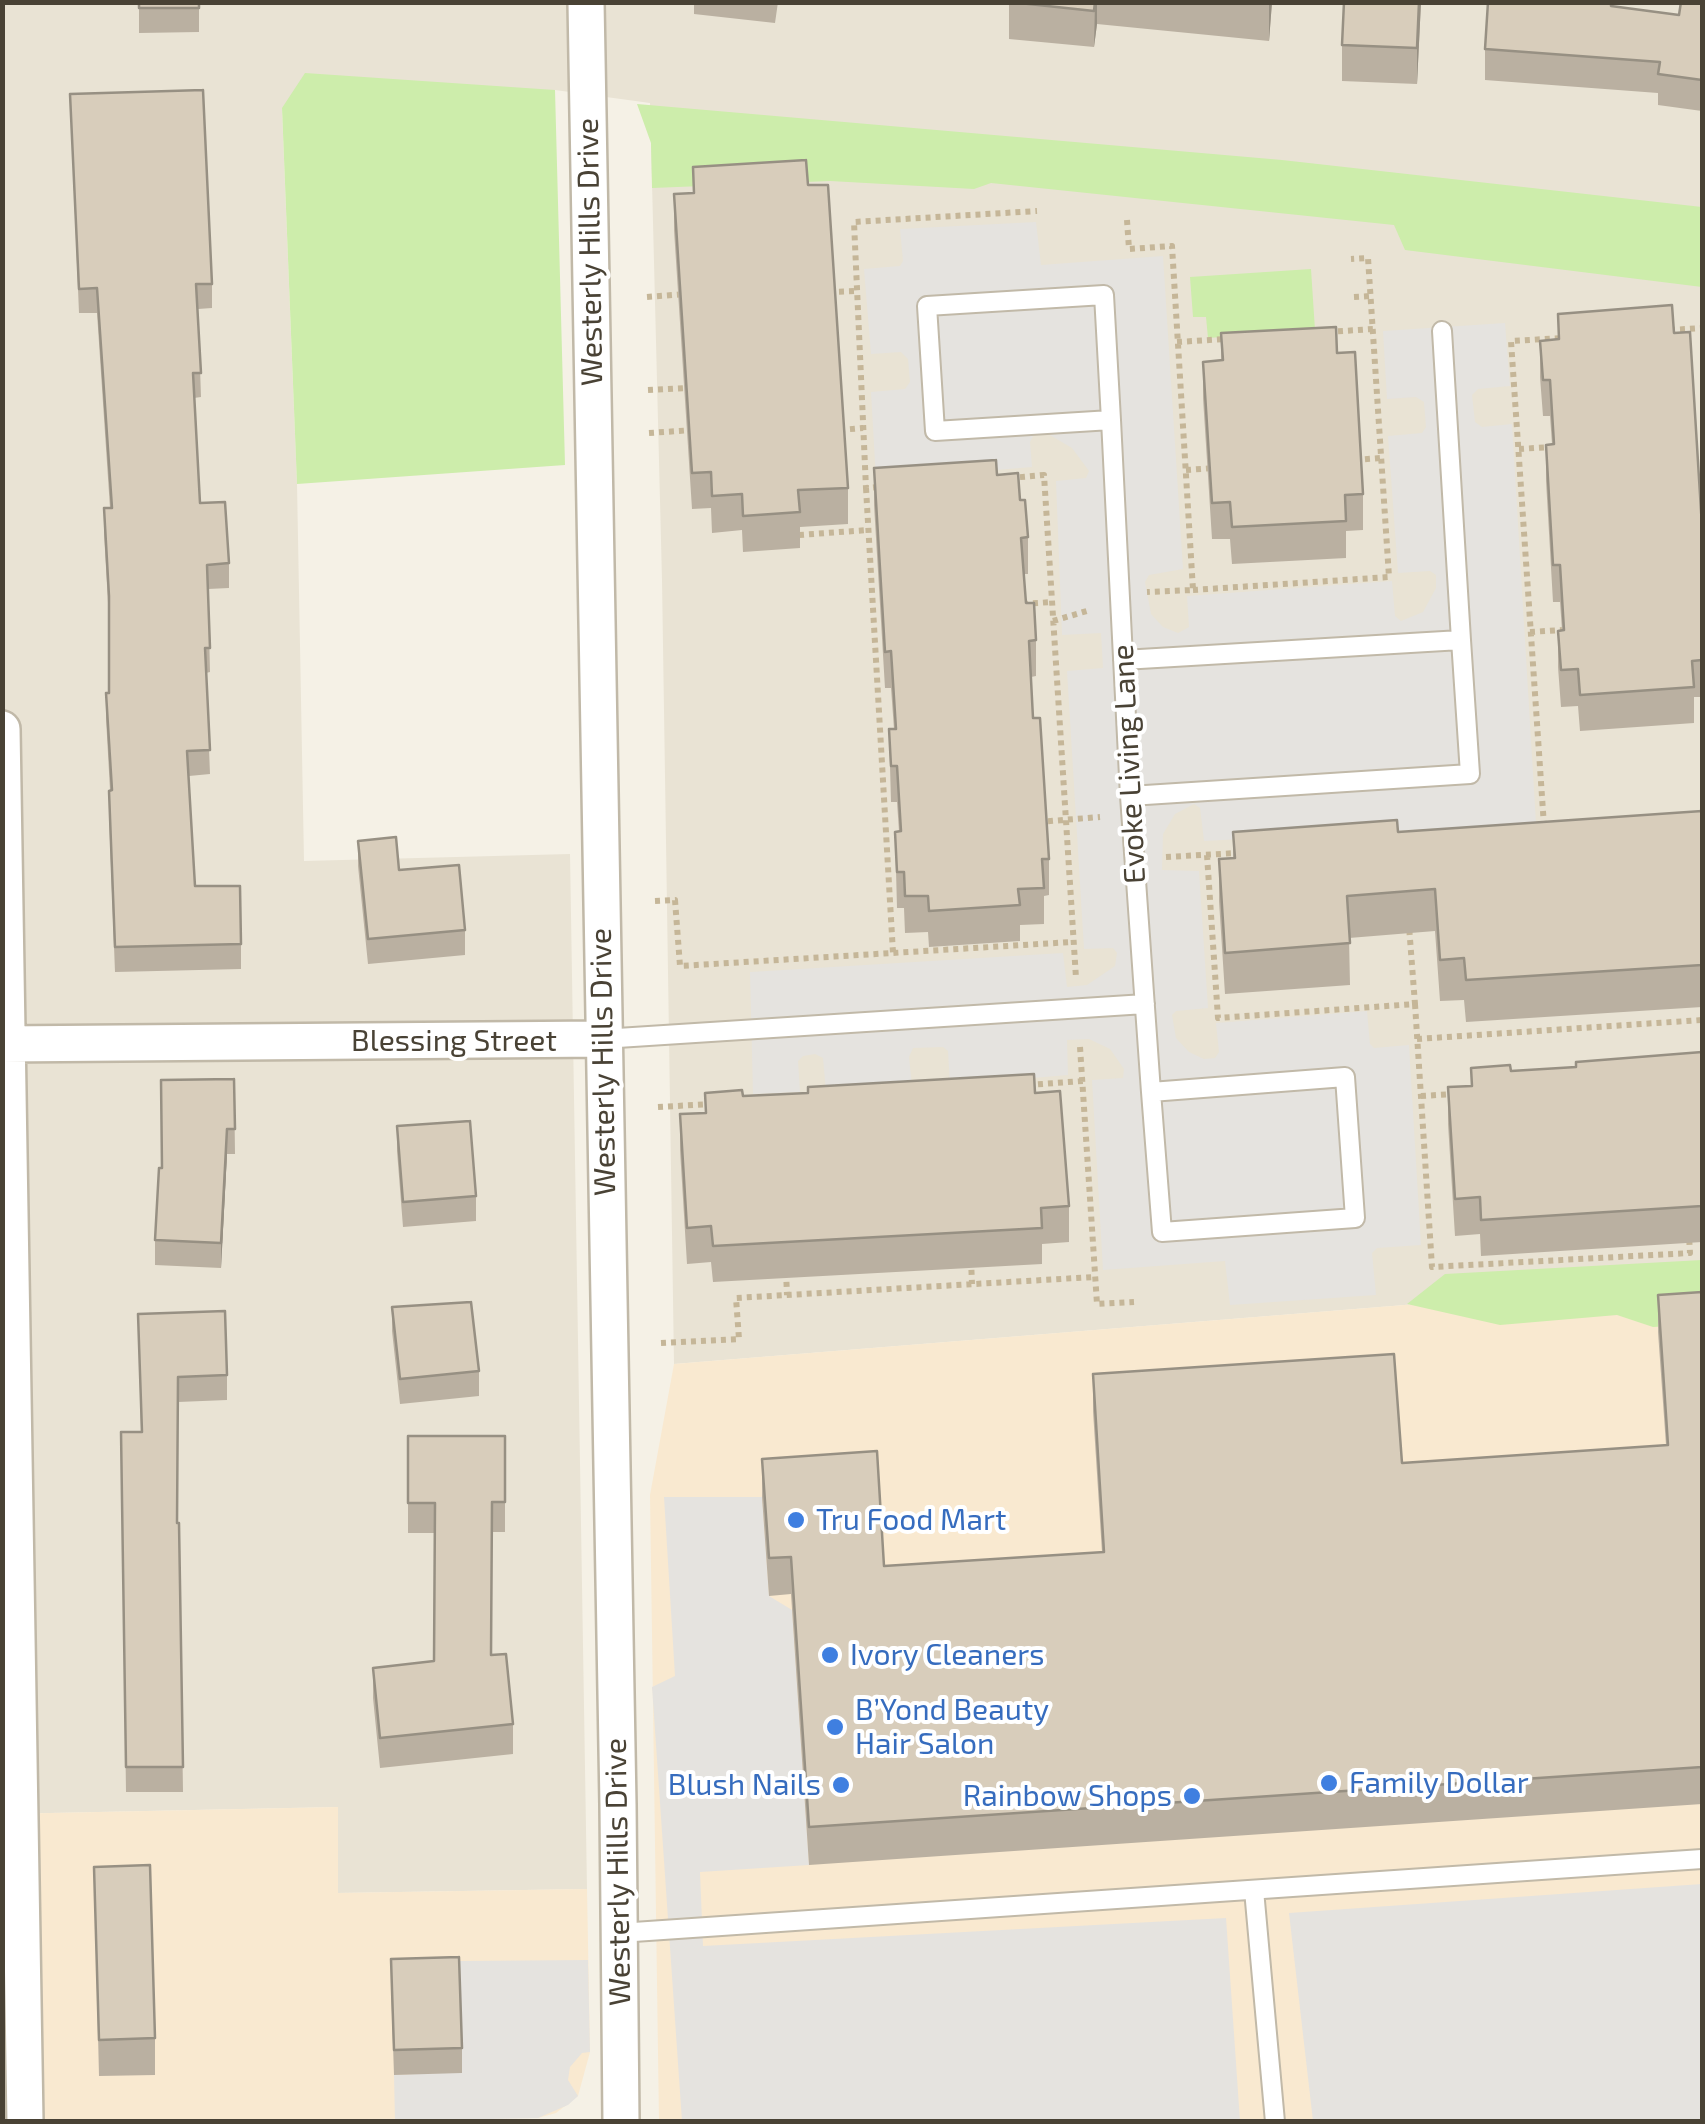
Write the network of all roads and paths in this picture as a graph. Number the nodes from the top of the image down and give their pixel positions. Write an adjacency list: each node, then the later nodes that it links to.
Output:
1 (586, 2): 73 (street, Westerly Hills Drive)
2 (1037, 211): 5 (path)
3 (1127, 220): 18 (path)
4 (1351, 259): 8 (path)
5 (858, 290): 6 (path); 22 (path)
6 (825, 292)
7 (685, 294): 9 (path)
8 (1370, 296): 10 (path); 12 (path)
9 (646, 297)
10 (1354, 298)
11 (1702, 328): 14 (path)
12 (1373, 330): 15 (path); 28 (path)
13 (1442, 331): 47 (lane)
14 (1664, 331)
15 (1314, 333)
16 (1568, 337): 27 (path)
17 (1236, 338): 18 (path)
18 (1177, 342): 31 (path)
19 (686, 388): 20 (path)
20 (648, 390)
21 (1111, 420): 21 (lane, Evoke Living Lane); 48 (lane, Evoke Living Lane)
22 (863, 428): 24 (path); 34 (path)
23 (694, 430): 25 (path)
24 (834, 431)
25 (649, 433)
26 (1552, 447): 27 (path)
27 (1518, 449): 46 (path)
28 (1381, 458): 29 (path); 37 (path)
29 (1354, 460)
30 (1215, 468): 31 (path)
31 (1186, 470): 37 (path)
32 (1004, 478): 39 (path)
33 (886, 486): 34 (path)
34 (866, 488): 35 (path)
35 (868, 530): 36 (path); 43 (path)
36 (799, 535)
37 (1193, 590): 38 (path)
38 (1146, 592)
39 (1052, 602): 40 (path); 44 (path)
40 (1023, 604)
41 (1100, 607): 44 (path)
42 (886, 613): 43 (path)
43 (874, 614): 56 (path)
44 (1053, 621): 52 (path)
45 (1562, 630): 46 (path)
46 (1530, 632): 54 (path)
47 (1460, 640): 48 (lane); 50 (lane)
48 (1123, 660): 50 (lane, Evoke Living Lane)
49 (2, 729): 74 (street)
50 (1130, 796): 65 (lane, Evoke Living Lane)
51 (1106, 816): 52 (path)
52 (1065, 819): 53 (path); 62 (path)
53 (1037, 822)
54 (1534, 833)
55 (899, 834): 56 (path)
56 (886, 835): 63 (path)
57 (1243, 853): 58 (path)
58 (1206, 855): 59 (path); 66 (path)
59 (1166, 857)
60 (656, 901): 63 (path)
61 (1408, 914): 66 (path)
62 (1072, 942): 63 (path); 64 (path)
63 (893, 953)
64 (1076, 984)
65 (1145, 1004): 73 (lane, Blessing Street); 78 (lane, Evoke Living Lane)
66 (1414, 1004): 72 (path)
67 (1674, 1011): 70 (path)
68 (1702, 1020): 70 (path)
69 (1536, 1021): 71 (path)
70 (1674, 1021): 71 (path)
71 (1537, 1031): 72 (path)
72 (1417, 1038): 80 (path)
73 (602, 1040): 74 (street, Blessing Street); 96 (street, Westerly Hills Drive)
74 (5, 1044): 93 (street)
75 (1080, 1048): 76 (path)
76 (1083, 1081): 77 (path); 88 (path)
77 (1012, 1086)
78 (1151, 1092): 78 (lane, Evoke Living Lane)
79 (1472, 1092): 80 (path)
80 (1421, 1096): 86 (path)
81 (716, 1104): 82 (path)
82 (658, 1107)
83 (1689, 1234): 86 (path)
84 (1550, 1244): 86 (path)
85 (970, 1260): 89 (path)
86 (1551, 1260)
87 (786, 1272): 90 (path)
88 (1094, 1276): 89 (path); 91 (path)
89 (972, 1284): 90 (path)
90 (788, 1295): 92 (path)
91 (1134, 1302)
92 (661, 1343)
93 (11, 1848): 97 (street)
94 (1702, 1859): 95 (lane)
95 (1254, 1890): 96 (lane); 99 (lane)
96 (619, 1933): 98 (street, Westerly Hills Drive)
97 (25, 2122)
98 (620, 2122)
99 (1275, 2122)

